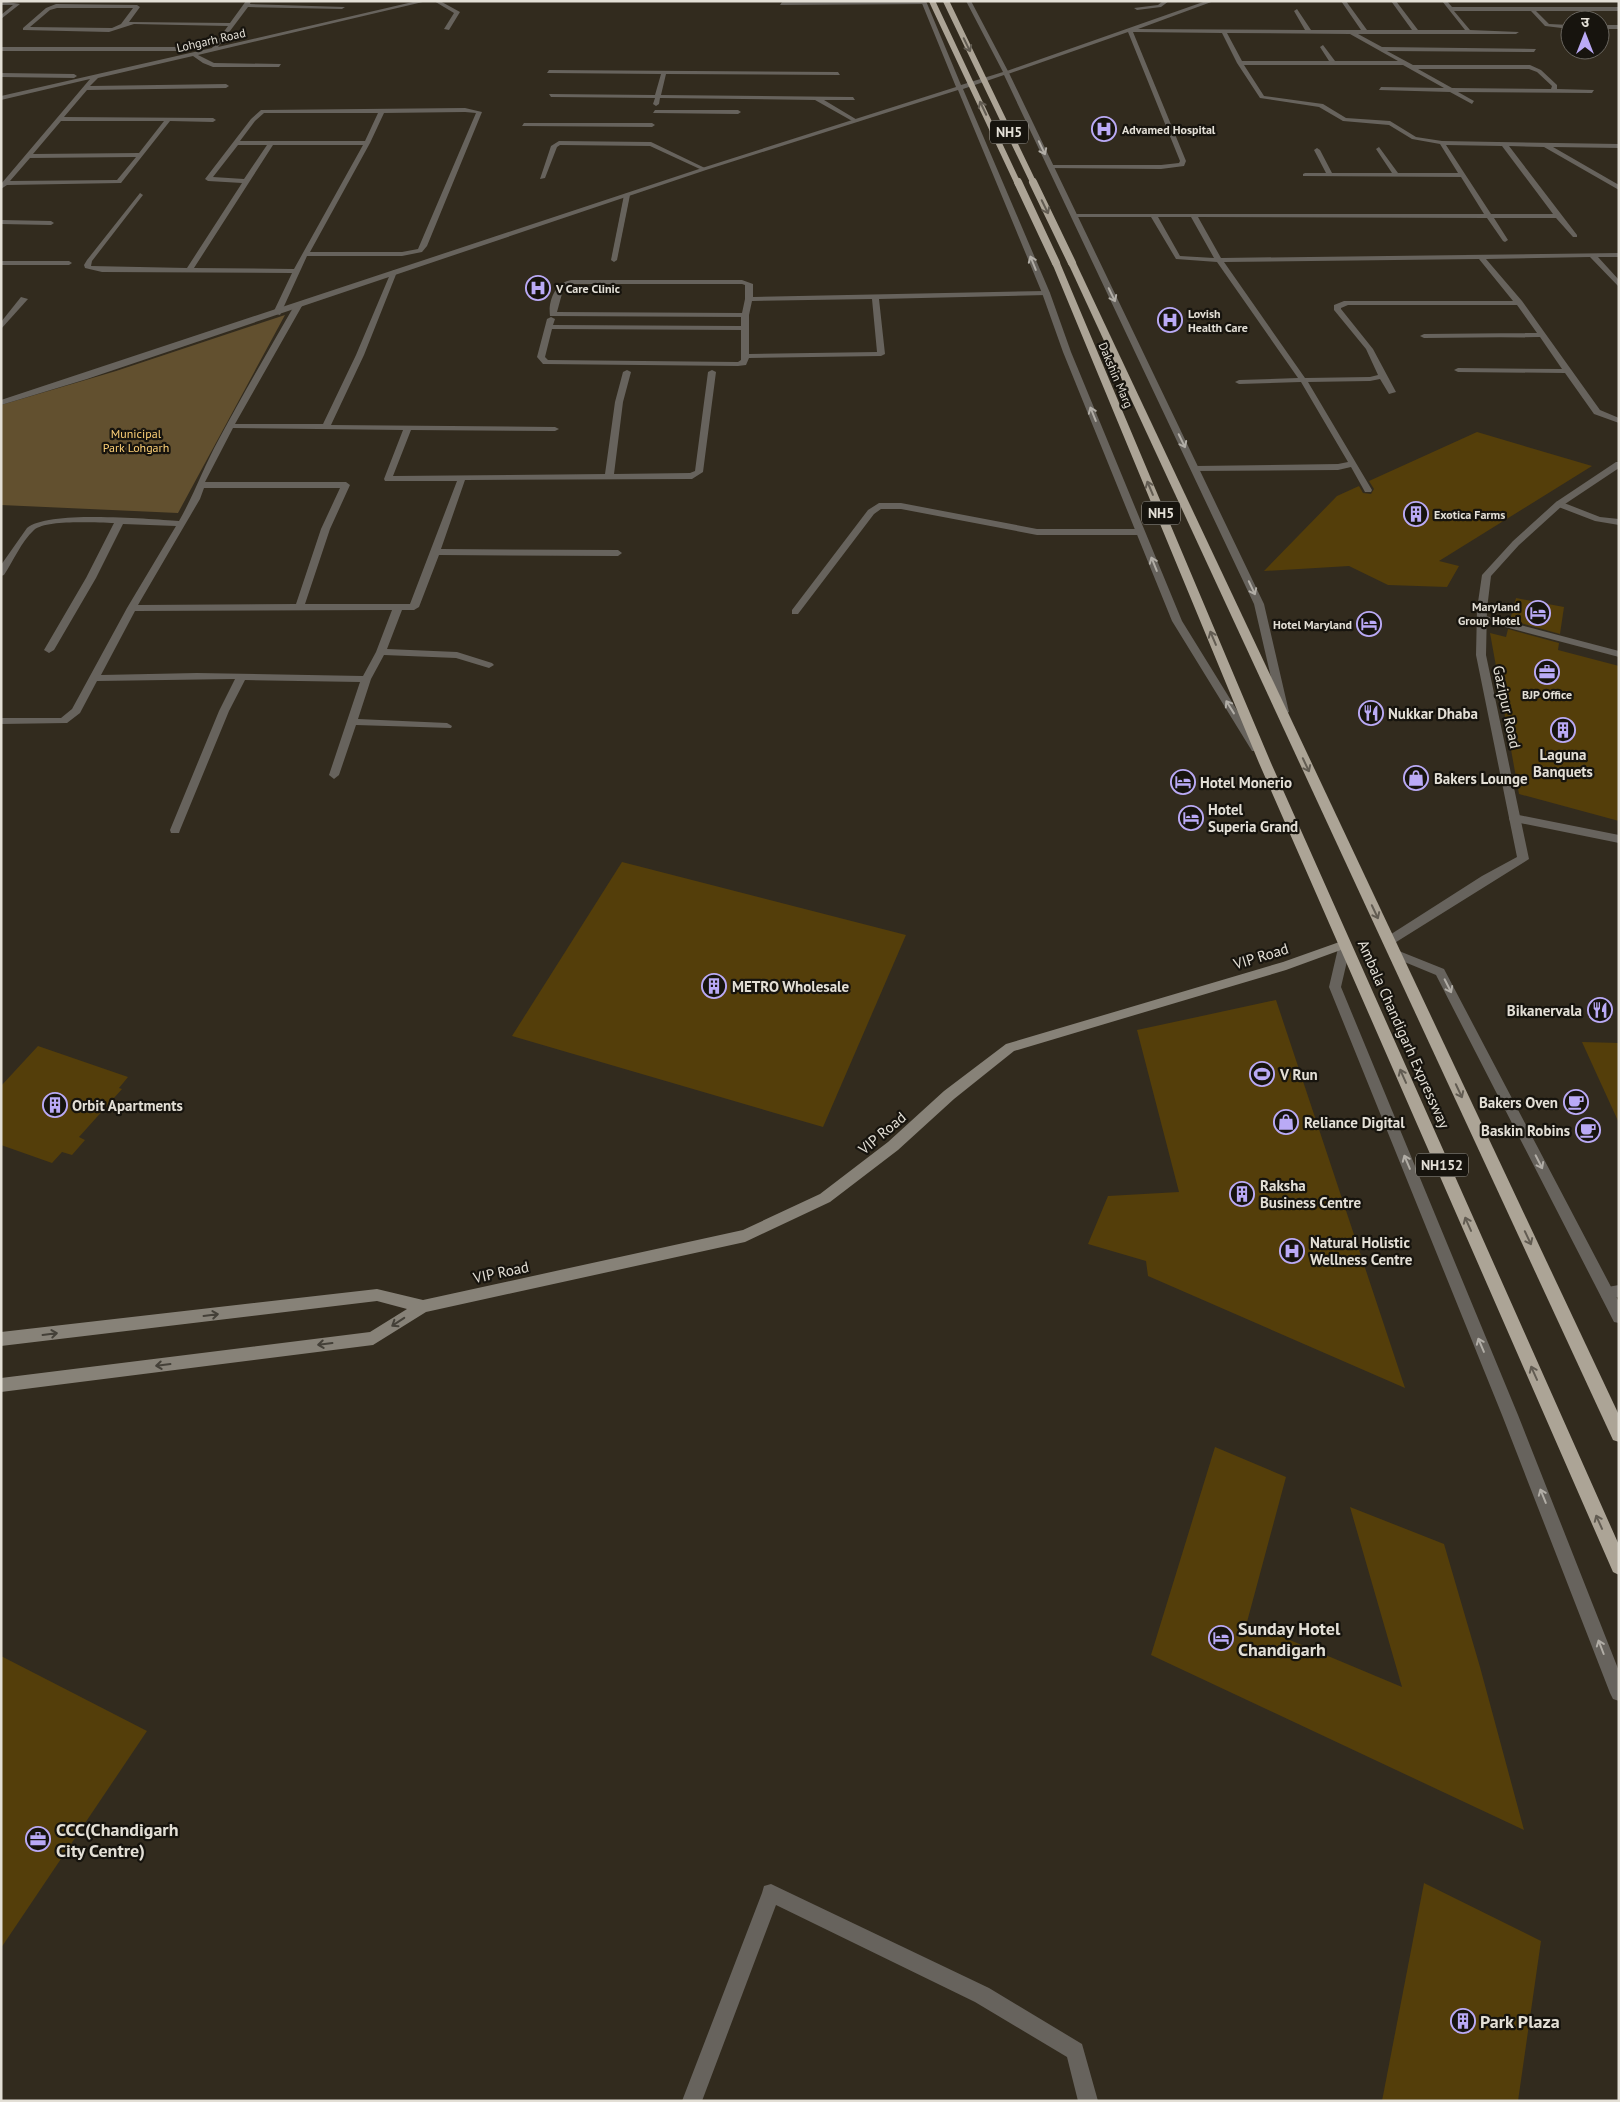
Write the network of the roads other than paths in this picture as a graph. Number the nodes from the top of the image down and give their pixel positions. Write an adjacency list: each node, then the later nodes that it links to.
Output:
1 (425, 1): 16 (street, Lohgarh Road)
2 (436, 1): 28 (street)
3 (932, 1): 184 (highway, Dakshin Marg / NH5, one-way to 3, bridge)
4 (946, 1): 181 (highway, NH5, one-way to 181, bridge)
5 (968, 1): 50 (street, Dakshin Marg / NH152)
6 (1133, 1): 23 (street)
7 (1167, 1): 23 (street)
8 (1212, 1): 23 (street)
9 (1343, 1): 33 (street)
10 (1393, 1): 36 (street)
11 (1444, 1): 19 (street)
12 (1605, 1): 21 (street)
13 (1, 3): 24 (street)
14 (247, 3): 18 (street); 26 (street)
15 (923, 3): 17 (street); 55 (street, NH152)
16 (400, 4): 39 (street, Lohgarh Road)
17 (782, 4)
18 (342, 7)
19 (1450, 9): 20 (street); 34 (street)
20 (1532, 9): 21 (street); 27 (street)
21 (1616, 10)
22 (1297, 11): 31 (street)
23 (1140, 16): 29 (street)
24 (1, 18)
25 (124, 24): 25 (street); 26 (street)
26 (232, 25): 39 (street)
27 (1560, 26)
28 (447, 29)
29 (1130, 30): 30 (street); 50 (street); 89 (street)
30 (1224, 31): 31 (street); 43 (street)
31 (1309, 32): 32 (street)
32 (1351, 32): 33 (street); 40 (street)
33 (1365, 32): 36 (street)
34 (1470, 32): 35 (street); 36 (street)
35 (1516, 32)
36 (1417, 33)
37 (1323, 47): 44 (street)
38 (1, 48): 42 (street)
39 (214, 49): 42 (street, Lohgarh Road)
40 (1380, 49): 41 (street); 45 (street)
41 (1534, 50)
42 (196, 53): 46 (street); 53 (street, Lohgarh Road)
43 (1240, 62): 44 (street); 81 (street)
44 (1333, 63): 45 (street)
45 (1406, 64): 47 (street)
46 (279, 65)
47 (1412, 67): 58 (street); 59 (street)
48 (548, 72): 49 (street)
49 (664, 72): 51 (street); 63 (street)
50 (1006, 73): 55 (street); 89 (street, Dakshin Marg / NH152, one-way to 89)
51 (838, 74)
52 (1, 75): 53 (street)
53 (96, 76): 56 (street); 61 (street, Lohgarh Road)
54 (226, 86): 56 (street)
55 (960, 86): 75 (street); 124 (street, NH152, one-way to 55)
56 (85, 88): 72 (street)
57 (1381, 89): 58 (street)
58 (1451, 90): 59 (street); 67 (street)
59 (1554, 91): 60 (street)
60 (1592, 91)
61 (10, 96): 64 (street, Lohgarh Road); 68 (street)
62 (551, 96): 63 (street)
63 (658, 96): 65 (street); 70 (street)
64 (1, 98)
65 (816, 99): 66 (street); 75 (street)
66 (853, 99)
67 (1472, 102)
68 (1, 105)
69 (382, 111): 79 (street); 80 (street); 112 (street)
70 (655, 112): 71 (street); 77 (street)
71 (738, 112)
72 (59, 119): 73 (street); 88 (street)
73 (168, 120): 74 (street); 87 (street)
74 (214, 120)
75 (856, 121): 90 (street)
76 (524, 125): 77 (street)
77 (651, 134): 90 (street); 97 (street)
78 (272, 142): 79 (street); 80 (street); 98 (street)
79 (367, 142): 112 (street)
80 (236, 143): 98 (street)
81 (1442, 143): 82 (street); 94 (street)
82 (1504, 144): 83 (street); 107 (street)
83 (1545, 146): 84 (street); 100 (street)
84 (1619, 146)
85 (1380, 149): 93 (street)
86 (1317, 150): 92 (street)
87 (141, 155): 88 (street); 99 (street)
88 (28, 156): 96 (street)
89 (1050, 167): 103 (street, Dakshin Marg / NH152)
90 (704, 169): 102 (street)
91 (1305, 175): 92 (street)
92 (1330, 175): 93 (street)
93 (1396, 175): 94 (street)
94 (1461, 175): 106 (street)
95 (1, 177): 96 (street)
96 (11, 177): 99 (street)
97 (542, 178)
98 (246, 181): 120 (street)
99 (3, 185)
100 (1619, 188)
101 (140, 195): 120 (street)
102 (627, 195): 116 (street); 122 (street)
103 (1074, 215): 104 (street); 155 (street, Dakshin Marg / NH152, one-way to 155)
104 (1154, 216): 105 (street); 117 (street)
105 (1194, 216): 106 (street); 117 (street)
106 (1490, 216): 107 (street); 111 (street)
107 (1558, 216): 110 (street)
108 (1, 222): 109 (street)
109 (51, 223)
110 (1575, 236)
111 (1505, 240)
112 (305, 254): 121 (street)
113 (1619, 254): 114 (street)
114 (1592, 255): 115 (street); 123 (street)
115 (1480, 256): 117 (street); 128 (street)
116 (614, 260)
117 (1219, 260): 144 (street)
118 (1, 263): 119 (street)
119 (69, 263)
120 (190, 269): 121 (street)
121 (297, 271): 130 (street)
122 (394, 272): 129 (street); 150 (street)
123 (1619, 285)
124 (1046, 293): 125 (street); 164 (street, NH152, one-way to 124)
125 (875, 296): 126 (street); 138 (street)
126 (749, 299): 131 (street); 132 (street)
127 (24, 300): 133 (street)
128 (1519, 303): 137 (street); 143 (street)
129 (298, 306): 130 (street); 149 (street)
130 (278, 313): 147 (street)
131 (553, 314): 132 (street); 134 (street)
132 (745, 315): 135 (street)
133 (1, 327)
134 (549, 327): 135 (street); 138 (street)
135 (746, 328): 138 (street)
136 (1424, 336): 137 (street)
137 (1541, 336): 140 (street)
138 (745, 356)
139 (1458, 370): 140 (street)
140 (1566, 371): 148 (street)
141 (627, 372): 157 (street)
142 (712, 372): 157 (street)
143 (1382, 376): 144 (street); 146 (street)
144 (1303, 380): 145 (street); 153 (street)
145 (1238, 382)
146 (1392, 392)
147 (1, 402)
148 (1619, 421)
149 (230, 426): 150 (street); 158 (street)
150 (325, 428): 151 (street)
151 (408, 428): 152 (street); 156 (street)
152 (555, 429)
153 (1353, 463): 155 (street); 159 (street)
154 (1619, 464): 160 (street, Gazipur Road)
155 (1195, 469): 181 (street, Dakshin Marg / NH152, one-way to 181)
156 (462, 478): 157 (street); 165 (street)
157 (609, 478)
158 (200, 485): 163 (street); 168 (street)
159 (1368, 490)
160 (1559, 504): 162 (street); 172 (street, Gazipur Road)
161 (120, 521): 163 (street); 167 (street); 173 (street)
162 (1619, 522)
163 (180, 524): 170 (street)
164 (1141, 532): 171 (street); 184 (street, NH152, one-way to 164)
165 (434, 552): 166 (street); 169 (street)
166 (618, 554)
167 (1, 573)
168 (300, 607): 169 (street); 170 (street)
169 (398, 607): 174 (street)
170 (132, 608): 177 (street)
171 (795, 612)
172 (1482, 618): 175 (street); 186 (street, Gazipur Road)
173 (49, 650)
174 (381, 652): 176 (street); 179 (street)
175 (1619, 654)
176 (489, 665)
177 (95, 678): 178 (street); 180 (street)
178 (241, 678): 179 (street); 187 (street)
179 (366, 679): 182 (street)
180 (1, 721)
181 (1286, 721): 190 (highway, Ambala Chandigarh Expressway / NH152, one-way to 190)
182 (351, 722): 183 (street); 185 (street)
183 (447, 726)
184 (1265, 764): 189 (highway, Ambala Chandigarh Expressway / NH152)
185 (334, 775)
186 (1514, 818): 188 (street); 190 (street, Gazipur Road)
187 (176, 830)
188 (1619, 839)
189 (1345, 944): 192 (main road, VIP Road); 197 (highway, Ambala Chandigarh Expressway / NH152, one-way to 189); 198 (street, one-way to 189)
190 (1391, 947): 191 (street, one-way to 191); 196 (highway, Ambala Chandigarh Expressway / NH152, one-way to 196)
191 (1613, 1292): 193 (street)
192 (423, 1306): 194 (main road, one-way to 192); 195 (main road, one-way to 195)
193 (1619, 1316)
194 (1, 1339)
195 (1, 1385)
196 (1619, 1434)
197 (1619, 1566)
198 (1619, 1693)
199 (692, 2101): 200 (street)
200 (1088, 2101)

